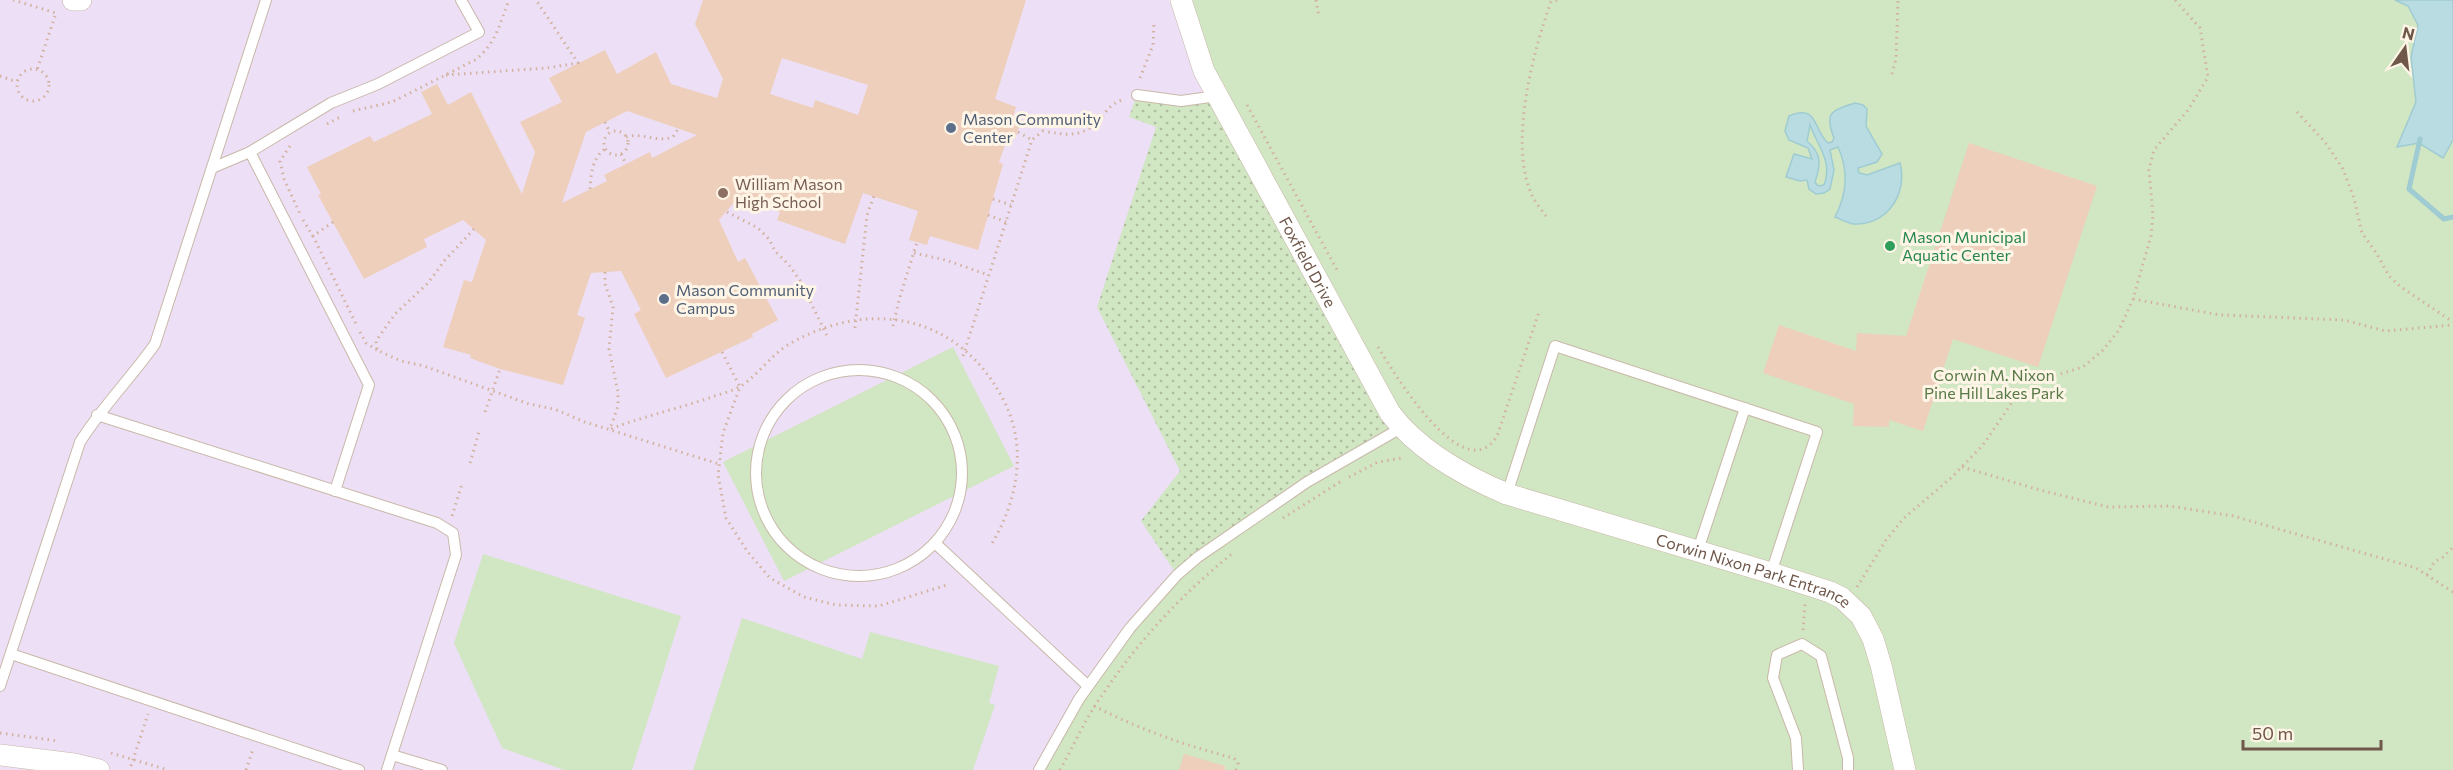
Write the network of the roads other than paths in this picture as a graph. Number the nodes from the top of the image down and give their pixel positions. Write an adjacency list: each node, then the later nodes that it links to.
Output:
1 (73, 0): 2 (street)
2 (81, 0)
3 (266, 0): 9 (lane)
4 (461, 0): 8 (lane)
5 (1181, 0): 7 (street, Foxfield Drive)
6 (1137, 95): 7 (lane)
7 (1217, 96): 12 (street, Foxfield Drive)
8 (250, 152): 9 (lane); 14 (lane)
9 (212, 168): 11 (lane)
10 (1745, 408): 15 (lane); 17 (lane); 18 (lane)
11 (97, 415): 14 (lane); 19 (lane)
12 (1401, 428): 13 (street, Foxfield Drive); 21 (lane)
13 (1485, 485): 15 (street, Corwin Nixon Park Entrance)
14 (335, 491): 23 (lane)
15 (1507, 494): 17 (street, Corwin Nixon Park Entrance)
16 (935, 543): 16 (lane); 21 (lane)
17 (1698, 550): 18 (street, Corwin Nixon Park Entrance)
18 (1771, 573): 31 (street, Corwin Nixon Park Entrance)
19 (11, 654): 20 (lane); 25 (lane)
20 (0, 686)
21 (1088, 686): 28 (lane)
22 (0, 755): 24 (street)
23 (392, 755): 26 (lane); 27 (lane)
24 (99, 770)
25 (359, 770)
26 (387, 770)
27 (442, 770)
28 (1039, 770)
29 (1798, 770): 30 (lane)
30 (1848, 770)
31 (1905, 770)

